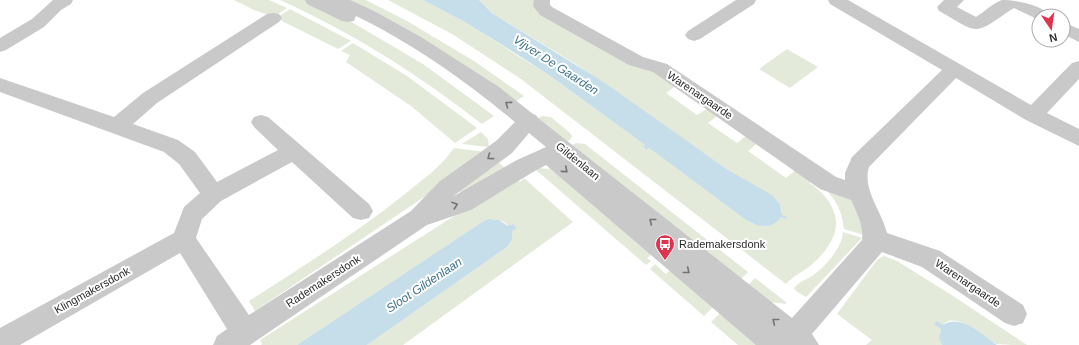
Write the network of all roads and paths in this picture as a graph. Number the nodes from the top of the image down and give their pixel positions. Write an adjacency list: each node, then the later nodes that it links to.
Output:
1 (65, 0): 12 (street)
2 (313, 0): 19 (street, Gildenlaan)
3 (336, 0): 19 (street, Gildenlaan, one-way to 3)
4 (542, 0): 23 (street, Warenargaarde)
5 (748, 0): 11 (street)
6 (836, 0): 14 (street)
7 (956, 0): 8 (street)
8 (1013, 0): 9 (street)
9 (1031, 10)
10 (273, 18): 18 (street)
11 (694, 35)
12 (0, 46)
13 (1079, 67): 16 (street)
14 (954, 69): 16 (street); 23 (street)
15 (0, 85): 18 (street)
16 (1033, 115): 20 (street)
17 (261, 122): 21 (street)
18 (117, 126): 24 (street)
19 (524, 126): 22 (street, Gildenlaan); 26 (street, Rademakersdonk, one-way to 26)
20 (1079, 138)
21 (294, 151): 24 (street); 25 (street)
22 (555, 152): 26 (street, Rademakersdonk, one-way to 22); 32 (street, Gildenlaan)
23 (860, 194): 27 (street)
24 (213, 195): 28 (street)
25 (361, 211)
26 (419, 218): 30 (street, Rademakersdonk)
27 (876, 239): 29 (street, Warenargaarde); 32 (street)
28 (184, 240): 30 (street); 31 (street, Klingmakersdonk)
29 (1014, 314)
30 (236, 339)
31 (0, 342)
32 (790, 342)

